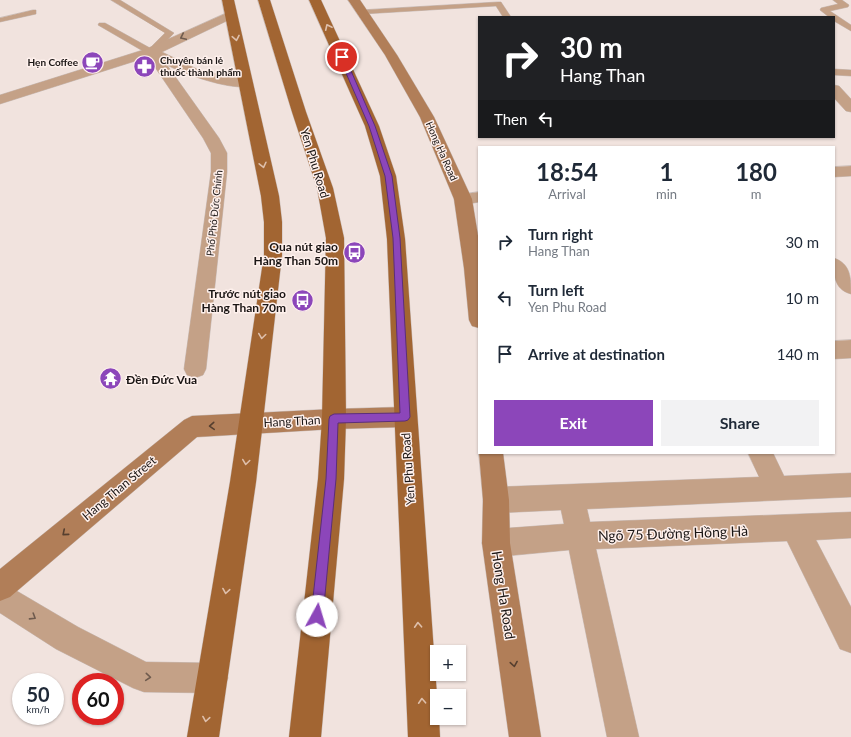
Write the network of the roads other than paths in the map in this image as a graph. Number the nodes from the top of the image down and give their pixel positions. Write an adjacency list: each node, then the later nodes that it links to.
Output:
1 (115, 0): 15 (lane)
2 (228, 0): 8 (main road)
3 (264, 0): 32 (main road, Yen Phu Road)
4 (316, 0): 31 (main road, Yen Phu Road, one-way to 4)
5 (836, 0): 10 (lane)
6 (358, 6): 9 (lane); 24 (street, Hong Ha Road)
7 (33, 12): 12 (lane)
8 (231, 15): 15 (street, one-way to 15); 18 (main road, one-way to 18)
9 (506, 16)
10 (833, 16)
11 (835, 18): 14 (lane)
12 (0, 20)
13 (102, 25): 15 (lane)
14 (851, 29)
15 (151, 52): 18 (street); 20 (street); 30 (street, Phố Phó Đức Chính)
16 (835, 72): 17 (lane)
17 (851, 73)
18 (245, 83): 33 (main road, one-way to 33)
19 (835, 90): 21 (street)
20 (0, 100)
21 (851, 108)
22 (851, 171): 23 (street)
23 (835, 172)
24 (471, 198): 27 (street, Hong Ha Road)
25 (835, 266): 26 (street)
26 (851, 286)
27 (478, 310)
28 (851, 349): 29 (street)
29 (835, 350)
30 (195, 369)
31 (405, 417): 32 (street, Hang Than); 50 (main road, Yen Phu Road, one-way to 31)
32 (334, 419): 33 (street, Hang Than); 49 (main road, Yen Phu Road)
33 (251, 423): 44 (street, Hang Than Street, one-way to 44); 47 (main road, one-way to 47)
34 (491, 454): 39 (street, Hong Ha Road)
35 (760, 454): 37 (street)
36 (851, 485): 37 (street)
37 (777, 488): 38 (street)
38 (571, 497): 39 (street); 42 (street)
39 (496, 500): 43 (street, Hong Ha Road)
40 (851, 526): 41 (street, Ngõ 75 Đường Hồng Hà)
41 (795, 528): 42 (street, Ngõ 75 Đường Hồng Hà); 46 (street)
42 (580, 536): 43 (street, Ngõ 75 Đường Hồng Hà); 52 (street)
43 (496, 543): 51 (street, Hong Ha Road, one-way to 51)
44 (0, 587)
45 (0, 597): 47 (street, one-way to 47)
46 (851, 638)
47 (213, 678): 48 (main road, one-way to 48)
48 (203, 737)
49 (305, 737)
50 (424, 737)
51 (525, 737)
52 (623, 737)

